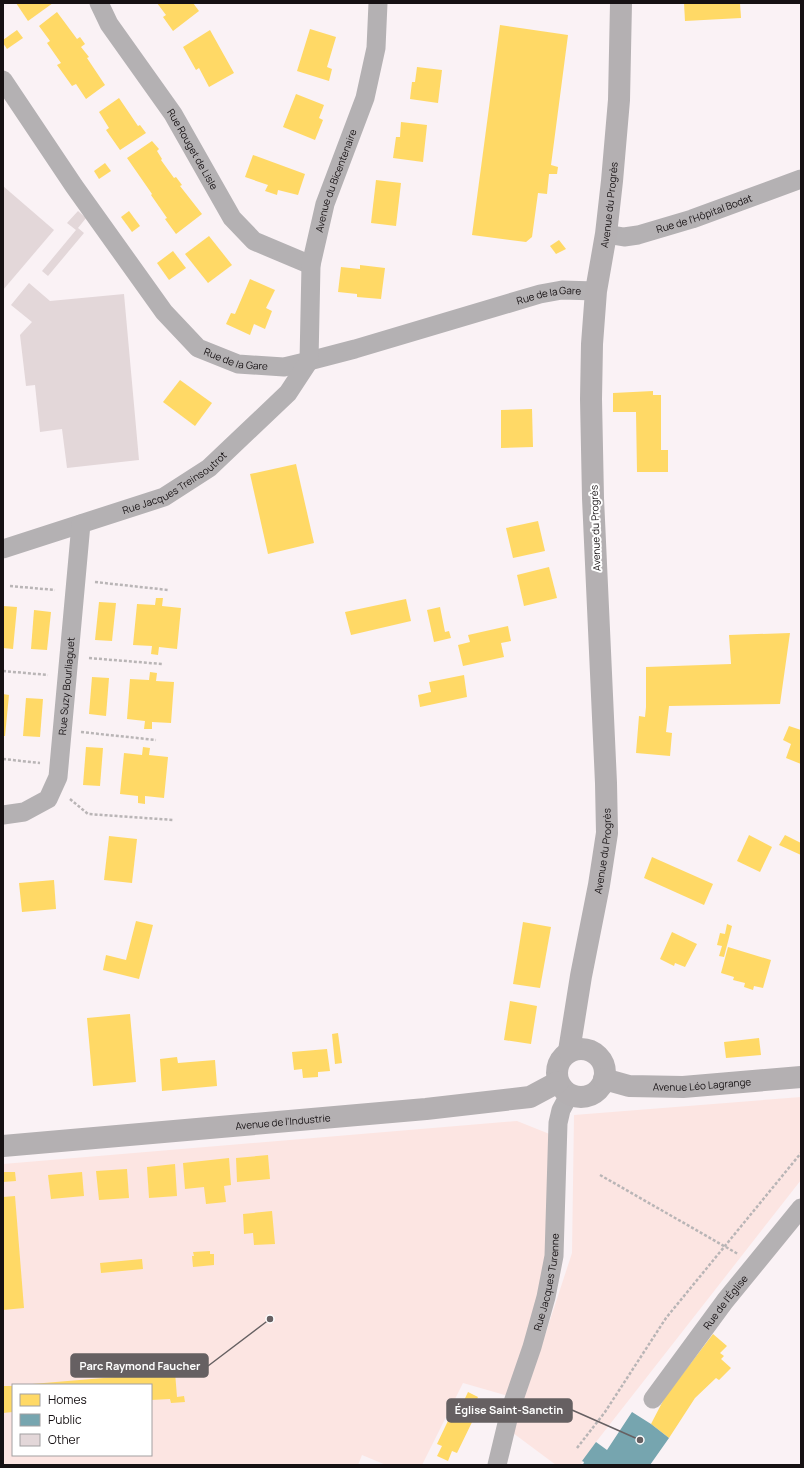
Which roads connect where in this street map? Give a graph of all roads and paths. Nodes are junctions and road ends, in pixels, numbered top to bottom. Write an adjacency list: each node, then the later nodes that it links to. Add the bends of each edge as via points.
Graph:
1 (100, 3): 7 (street, Rue Rouget de Lisle, via 109,24 174,114 232,218 254,242)
2 (378, 3): 7 (street, Avenue du Bicentenaire, via 376,48 365,98 325,204)
3 (621, 3): 6 (street, Avenue du Progrès, via 619,100)
4 (3, 80): 9 (street, Rue de la Gare, via 74,186 164,312 198,348 238,364 284,367)
5 (801, 179): 6 (street, Rue de l'Hôpital Bodat, via 692,219 638,235 624,237)
6 (606, 234): 8 (street, Avenue du Progrès)
7 (311, 265): 9 (street, Avenue du Bicentenaire)
8 (596, 292): 9 (street, Rue de la Gare, via 562,290 540,294); 26 (street, Avenue du Progrès, via 591,406 606,834)
9 (309, 362): 10 (street, Rue Jacques Treinsoutrot, via 288,394 209,468 164,497)
10 (81, 524): 11 (street, Rue Jacques Treinsoutrot); 13 (street, Rue Suzy Bourliaguet)
11 (3, 549)
12 (10, 586): 13 (path)
13 (76, 586): 14 (path); 15 (street, Rue Suzy Bourliaguet)
14 (168, 590)
15 (69, 656): 16 (path); 18 (street, Rue Suzy Bourliaguet)
16 (162, 664)
17 (3, 672): 18 (path)
18 (67, 676): 19 (street, Rue Suzy Bourliaguet)
19 (62, 731): 20 (path); 22 (street, Rue Suzy Bourliaguet)
20 (156, 740)
21 (3, 759): 22 (path)
22 (59, 764): 23 (street, Rue Suzy Bourliaguet)
23 (54, 786): 24 (street, Rue Suzy Bourliaguet, via 48,799 24,812); 25 (path, via 88,814)
24 (3, 815)
25 (174, 820)
26 (569, 1051): 28 (street, via 585,1049 593,1052 603,1063); 29 (street, via 559,1061 556,1075)
27 (801, 1077): 28 (street, Avenue Léo Lagrange, via 682,1087 629,1086)
28 (604, 1079): 29 (street, via 596,1092 583,1097 576,1097)
29 (564, 1088): 30 (street, Avenue de l'Industrie, via 530,1097 410,1110); 38 (street, Rue Jacques Turenne, via 558,1123 554,1256 546,1297 510,1411)
30 (3, 1146)
31 (801, 1153): 34 (path)
32 (600, 1175): 34 (path)
33 (801, 1208): 35 (street, Rue de l'Église)
34 (724, 1246): 35 (path); 37 (path, via 666,1318 605,1412)
35 (754, 1266): 36 (street, Rue de l'Église)
36 (654, 1398)
37 (577, 1448)
38 (497, 1465)

